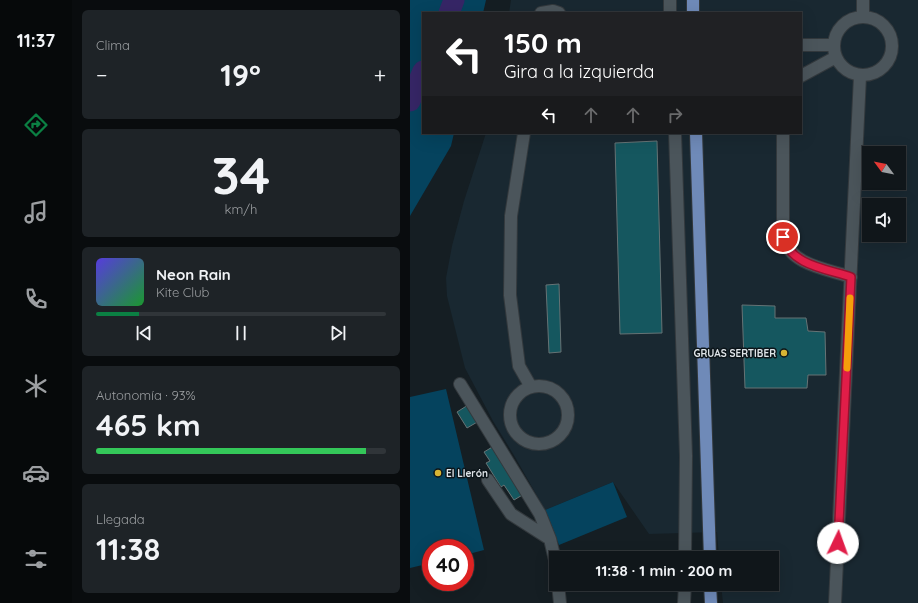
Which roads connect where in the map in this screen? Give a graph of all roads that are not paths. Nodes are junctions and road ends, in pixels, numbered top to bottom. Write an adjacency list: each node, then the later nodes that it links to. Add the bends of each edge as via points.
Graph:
1 (670, 0): 6 (street)
2 (693, 0): 7 (main road)
3 (863, 0): 8 (street)
4 (556, 8): 5 (street)
5 (544, 12)
6 (670, 12)
7 (693, 12)
8 (863, 17): 10 (street, via 853,19 842,26 837,34); 12 (street, via 881,23 892,43 887,62 880,70)
9 (802, 45): 10 (street)
10 (835, 51): 11 (street); 12 (street, via 840,65 848,72)
11 (802, 75)
12 (860, 76): 17 (street)
13 (524, 134): 19 (street, via 511,216 510,295 519,366)
14 (675, 134): 23 (street, via 686,456)
15 (696, 134): 24 (main road)
16 (784, 134): 17 (street, via 785,245 794,255 809,263)
17 (851, 277): 33 (street)
18 (460, 384): 21 (street, via 540,514)
19 (531, 387): 19 (street, via 520,392 513,402 510,412 511,424 515,433 524,441 535,444 550,442 563,432 570,411 565,400 557,392 541,385)
20 (488, 480): 21 (street, via 511,514)
21 (550, 539): 22 (street)
22 (553, 551)
23 (685, 551)
24 (709, 551)
25 (559, 591): 29 (street)
26 (684, 591): 30 (street)
27 (710, 591): 31 (main road)
28 (715, 591): 32 (street)
29 (560, 603)
30 (684, 603)
31 (711, 603)
32 (716, 603)
33 (835, 603)

